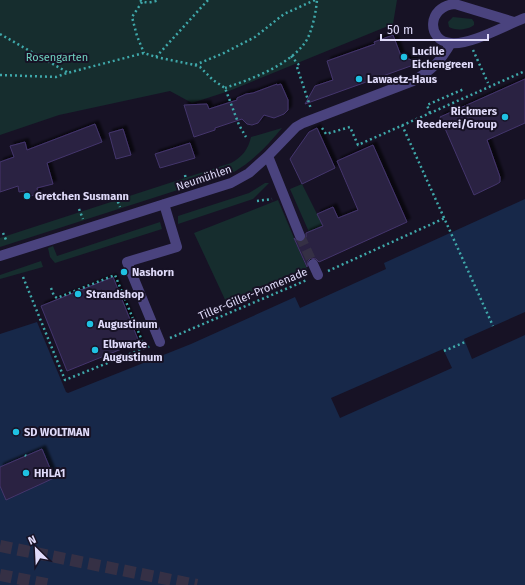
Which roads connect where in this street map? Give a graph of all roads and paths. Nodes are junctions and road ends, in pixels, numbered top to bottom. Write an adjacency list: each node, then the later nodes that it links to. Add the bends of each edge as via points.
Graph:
1 (159, 0): 4 (path)
2 (208, 0): 12 (path)
3 (316, 0): 11 (path, via 315,16 304,43); 13 (path, via 284,14 255,37)
4 (141, 1): 10 (path, via 132,17)
5 (525, 18): 6 (street)
6 (514, 22): 8 (street, via 469,41); 8 (street, via 448,4 438,10 433,23 440,39)
7 (0, 34): 15 (path)
8 (451, 43): 25 (street, Neumühlen, via 438,64 428,73 401,87 303,123)
9 (475, 53): 18 (path)
10 (144, 54): 12 (path); 15 (path)
11 (291, 56): 17 (path, via 299,65 297,67); 19 (path, via 276,67)
12 (156, 57): 13 (path)
13 (195, 65): 19 (path)
14 (525, 71): 21 (path)
15 (67, 73): 16 (path, via 56,77)
16 (0, 75)
17 (301, 79)
18 (488, 83)
19 (224, 88): 24 (path, via 238,125)
20 (464, 89): 21 (path, via 427,106)
21 (430, 113): 22 (path)
22 (402, 125): 23 (path, via 358,145 350,127); 33 (path)
23 (329, 133)
24 (246, 137)
25 (268, 156): 29 (street, Neumühlen, via 249,173 231,183); 35 (street)
26 (184, 175): 27 (path)
27 (187, 185)
28 (116, 197): 30 (path)
29 (164, 204): 37 (street, Neumühlen); 43 (street, via 177,246 127,262)
30 (120, 206)
31 (79, 209): 32 (path)
32 (83, 218)
33 (444, 218): 39 (path, Tiller-Giller-Promenade); 42 (path)
34 (3, 233): 36 (path)
35 (300, 236)
36 (7, 242)
37 (0, 256)
38 (313, 264): 39 (street)
39 (318, 275): 43 (path, Tiller-Giller-Promenade)
40 (23, 277): 45 (path, Tiller-Giller-Promenade, via 65,380)
41 (51, 288): 45 (path, via 57,298 115,275)
42 (492, 326)
43 (160, 342): 45 (path, Tiller-Giller-Promenade)
44 (465, 342): 46 (path)
45 (145, 348)
46 (444, 351)

